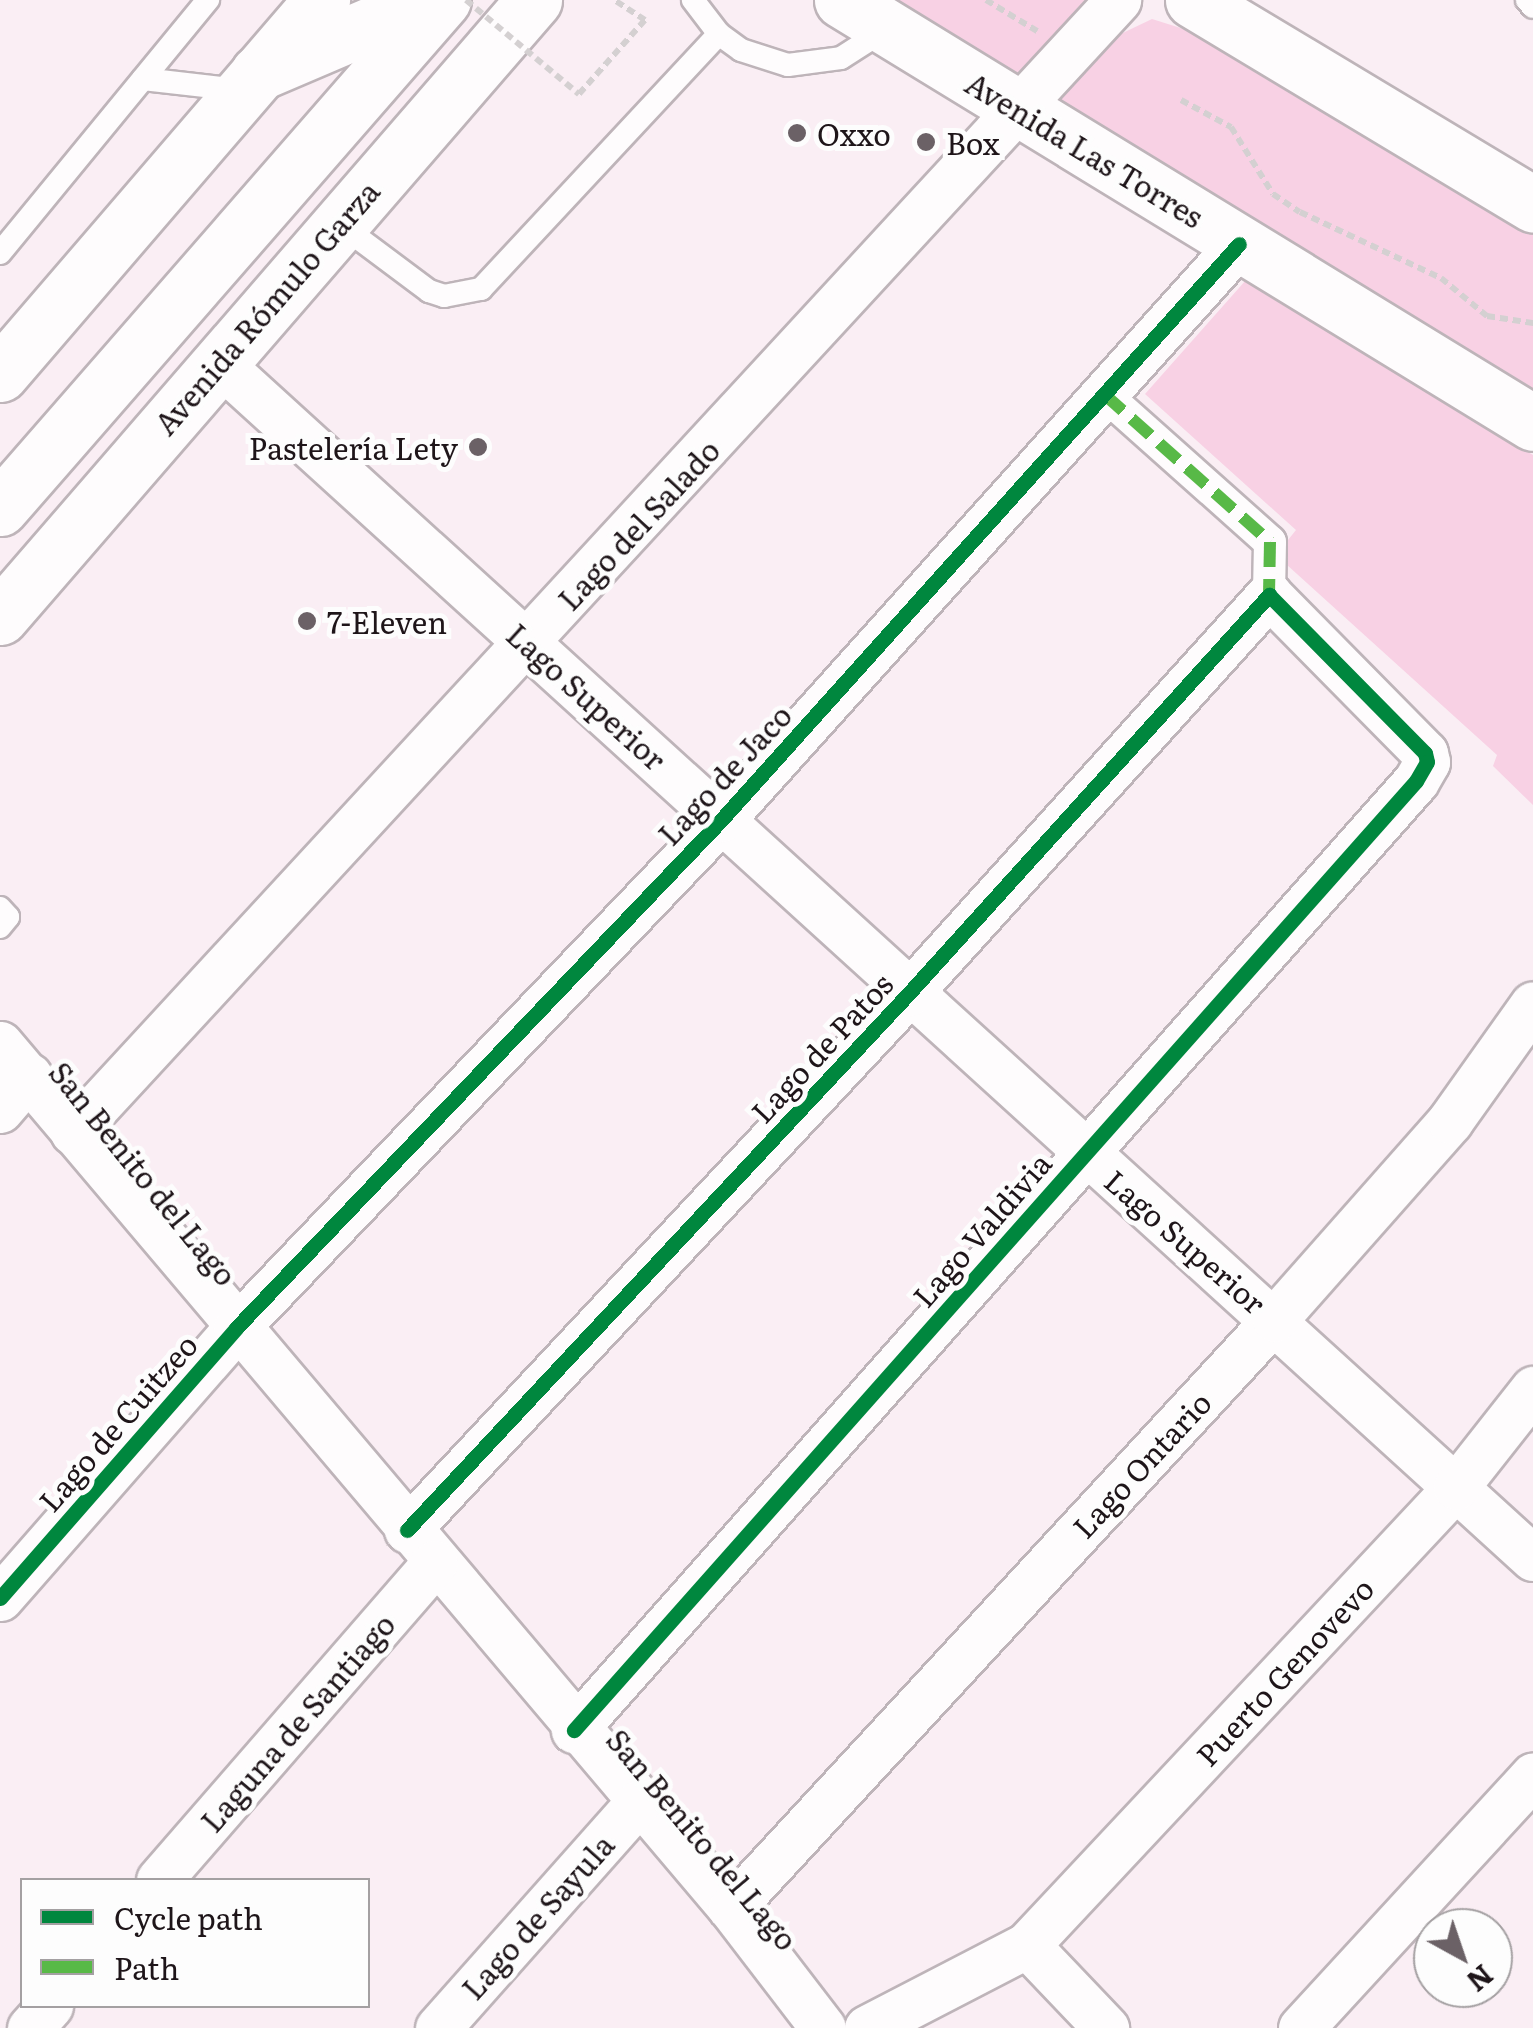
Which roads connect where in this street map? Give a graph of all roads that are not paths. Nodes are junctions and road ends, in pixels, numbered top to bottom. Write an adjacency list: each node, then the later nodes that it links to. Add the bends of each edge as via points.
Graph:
1 (208, 0): 14 (lane)
2 (322, 0): 15 (street)
3 (429, 0): 15 (street)
4 (442, 0): 25 (street)
5 (534, 0): 18 (street, Avenida Rómulo Garza)
6 (693, 0): 13 (lane)
7 (842, 0): 12 (street, Avenida Las Torres)
8 (1118, 0): 16 (street, Lago del Salado)
9 (1194, 0): 17 (street)
10 (1527, 0): 11 (lane)
11 (1533, 7)
12 (888, 28): 13 (lane, via 842,58 788,66 741,50); 16 (street, Avenida Las Torres)
13 (720, 34): 18 (lane, via 481,289 444,296 429,291)
14 (144, 79): 15 (lane); 20 (lane)
15 (251, 81): 22 (street)
16 (1020, 110): 19 (street, Avenida Las Torres); 28 (street, Lago del Salado)
17 (1533, 204)
18 (338, 222): 21 (street, Avenida Rómulo Garza)
19 (1240, 244): 23 (street, Lago de Jaco); 24 (street, Avenida Las Torres)
20 (0, 253)
21 (218, 360): 27 (street, Avenida Rómulo Garza); 28 (street, Lago Superior)
22 (0, 374)
23 (1104, 394): 26 (street, via 1270,542); 29 (street, Lago de Jaco)
24 (1533, 424)
25 (0, 508)
26 (1269, 594): 32 (street, Lago de Patos); 37 (street, Lago Valdivia, via 1428,762)
27 (0, 617)
28 (529, 642): 29 (street, Lago Superior); 36 (street, Lago del Salado)
29 (722, 819): 32 (street, Lago Superior); 39 (street, Lago de Jaco)
30 (0, 908): 31 (lane, via 8,917)
31 (0, 927)
32 (910, 993): 37 (street, Lago Superior); 42 (street, Lago de Patos)
33 (1533, 1004): 38 (street, Lago Ontario, via 1450,1121)
34 (14, 1060): 35 (street); 36 (street, San Benito del Lago)
35 (0, 1110)
36 (73, 1132): 39 (street, San Benito del Lago)
37 (1086, 1152): 38 (street, Lago Superior); 45 (street, Lago Valdivia)
38 (1275, 1319): 41 (street, Lago Superior); 49 (street, Lago Ontario)
39 (236, 1328): 42 (street, San Benito del Lago); 44 (street, Lago de Cuitzeo)
40 (1533, 1389): 41 (street, Puerto Genovevo)
41 (1456, 1487): 43 (street, Lago Superior); 50 (street, Puerto Genovevo)
42 (421, 1546): 45 (street, San Benito del Lago); 48 (street, Laguna de Santiago)
43 (1533, 1558)
44 (0, 1598)
45 (574, 1730): 47 (street, San Benito del Lago)
46 (1533, 1776): 57 (street)
47 (637, 1804): 49 (street, San Benito del Lago); 53 (street, Lago de Sayula)
48 (161, 1878)
49 (731, 1908): 54 (street, San Benito del Lago)
50 (1026, 1945): 55 (street, Puerto Genovevo); 56 (street)
51 (48, 2008): 52 (street)
52 (30, 2028)
53 (438, 2028)
54 (823, 2028)
55 (867, 2028)
56 (1106, 2028)
57 (1300, 2028)

